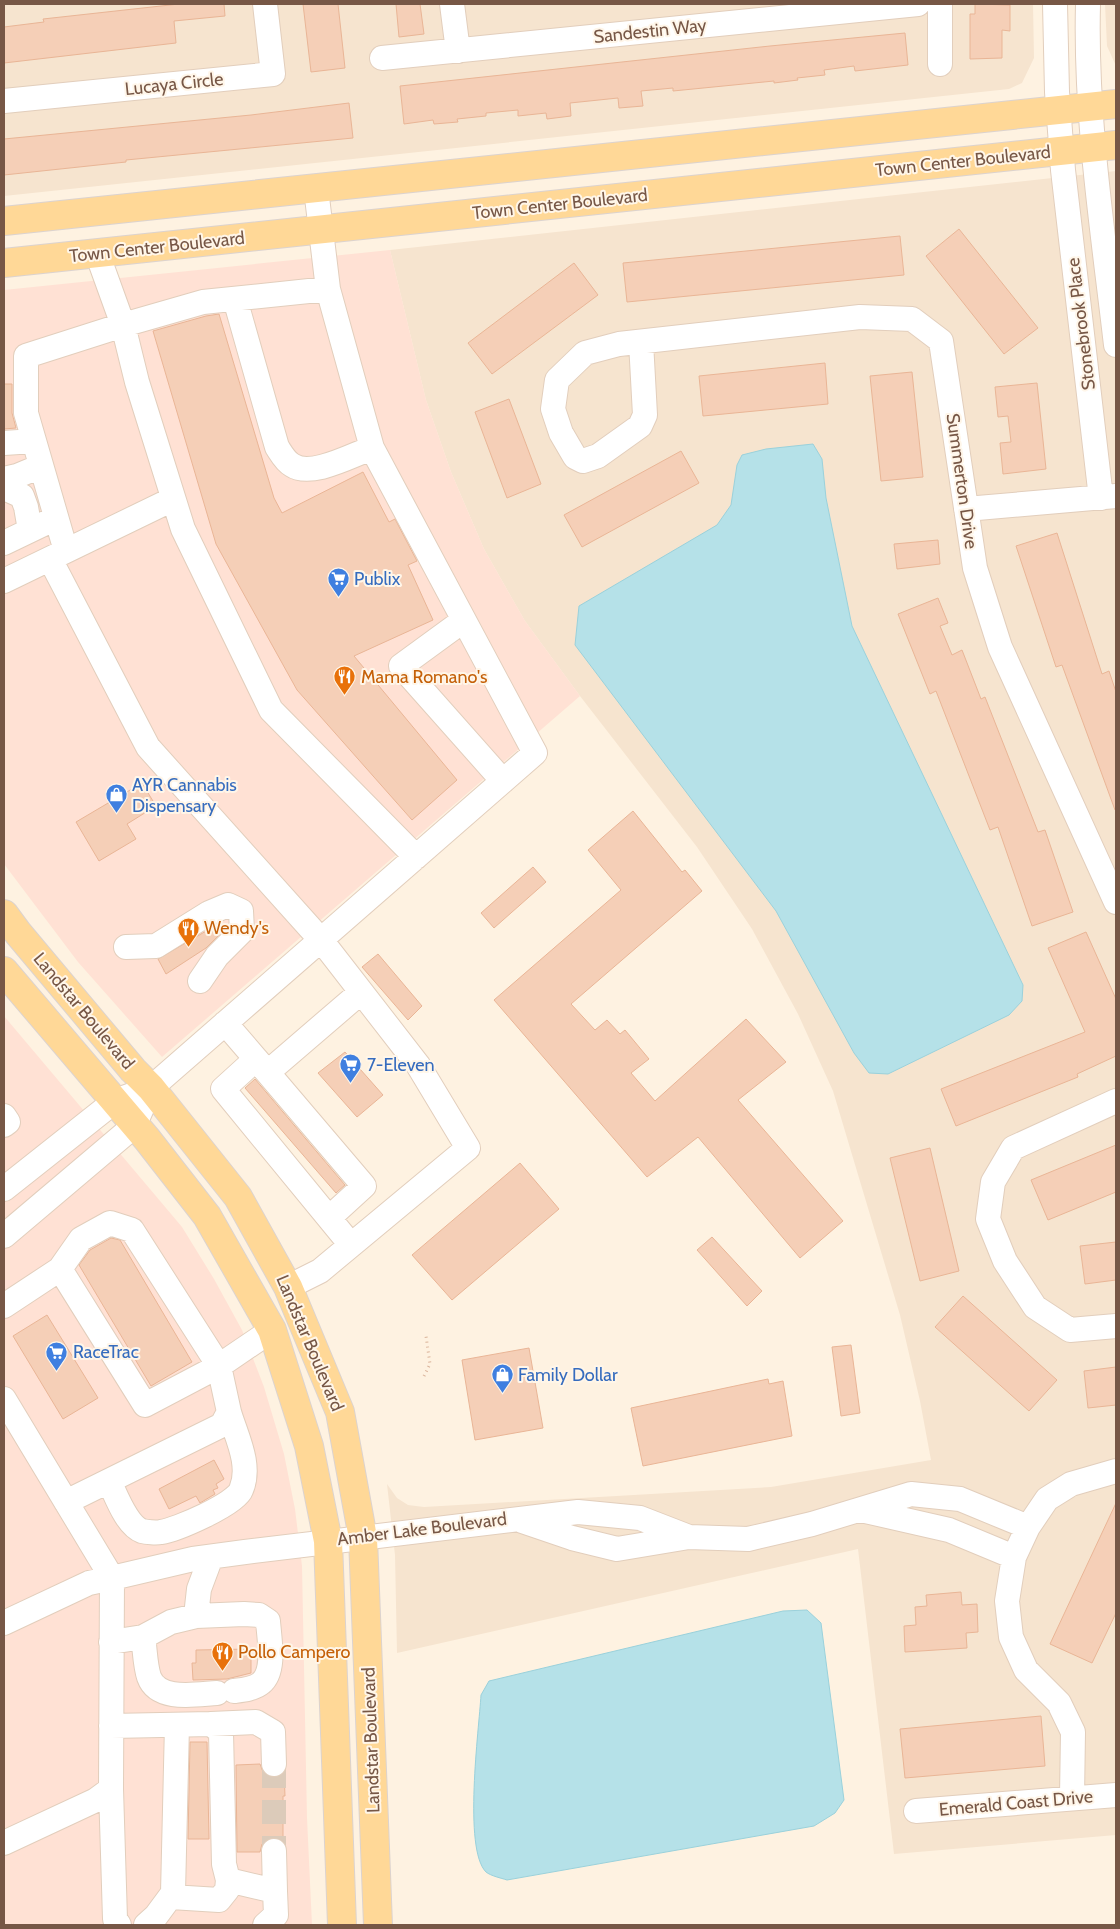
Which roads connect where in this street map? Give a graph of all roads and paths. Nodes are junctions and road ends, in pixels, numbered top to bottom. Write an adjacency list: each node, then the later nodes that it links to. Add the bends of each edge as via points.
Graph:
1 (265, 4): 11 (street, Lucaya Circle, via 273,74)
2 (452, 4): 8 (street)
3 (918, 4): 7 (street, Sandestin Way)
4 (940, 4): 10 (street)
5 (1055, 4): 13 (street, Stonebrook Place)
6 (1088, 4): 12 (street, Stonebrook Place)
7 (774, 11): 8 (street, Sandestin Way)
8 (458, 50): 9 (street, Sandestin Way)
9 (382, 58)
10 (940, 64)
11 (4, 101)
12 (1103, 106): 13 (main road); 14 (street, Stonebrook Place)
13 (1058, 111): 15 (street, Stonebrook Place); 16 (main road)
14 (1105, 146): 15 (main road, Town Center Boulevard); 25 (street, Stonebrook Place)
15 (1062, 151): 18 (main road, Town Center Boulevard); 32 (street, Stonebrook Place)
16 (316, 189): 17 (main road); 18 (street)
17 (4, 221)
18 (320, 230): 19 (main road, Town Center Boulevard); 21 (street)
19 (97, 253): 20 (main road, Town Center Boulevard); 23 (street)
20 (4, 263)
21 (328, 289): 22 (street); 28 (street)
22 (235, 299): 23 (street, via 204,302); 28 (street, via 277,447 284,458 292,466 305,470)
23 (123, 325): 26 (street, via 26,356 26,413); 33 (street)
24 (641, 342): 24 (street, Summerton Drive, via 585,353 557,380 553,409 561,433 575,457 583,461 598,456 640,426 645,415); 34 (street, Summerton Drive, via 860,317 912,319 941,341)
25 (1116, 346)
26 (34, 441): 27 (street); 29 (street)
27 (4, 443)
28 (372, 448): 40 (street)
29 (41, 466): 30 (street); 35 (street)
30 (4, 479)
31 (4, 488): 36 (street, via 22,496)
32 (1109, 497): 34 (street)
33 (173, 499): 38 (street); 42 (street, via 183,529 271,710)
34 (966, 509): 43 (street, Summerton Drive, via 975,568 1000,647)
35 (56, 518): 36 (street); 38 (street)
36 (30, 530): 37 (street)
37 (4, 543)
38 (58, 555): 39 (street); 45 (street, via 148,747)
39 (4, 581)
40 (464, 620): 41 (street, via 536,753); 41 (street, via 401,666)
41 (503, 781): 42 (street)
42 (416, 857): 45 (street)
43 (1116, 902)
44 (4, 914): 52 (main road, Landstar Boulevard, via 132,1070)
45 (321, 940): 49 (street); 50 (street)
46 (126, 947): 48 (street, via 156,946 228,905 241,911 242,931 217,956)
47 (5, 975): 53 (main road, Landstar Boulevard)
48 (200, 981)
49 (361, 992): 51 (street); 61 (street, via 418,1065 468,1148)
50 (225, 1023): 51 (street); 52 (street)
51 (262, 1066): 59 (street, via 364,1186); 59 (street, via 224,1089)
52 (151, 1088): 53 (street); 57 (street); 63 (main road, Landstar Boulevard, via 238,1197)
53 (114, 1101): 57 (main road, Landstar Boulevard); 58 (street)
54 (1116, 1101): 65 (street, via 1014,1148 993,1182 988,1219 1004,1260 1035,1307 1070,1330)
55 (4, 1116): 56 (street, via 8,1122)
56 (4, 1125)
57 (134, 1126): 60 (street); 66 (main road, Landstar Boulevard, via 207,1216)
58 (4, 1189)
59 (329, 1218): 61 (street)
60 (4, 1236)
61 (351, 1245): 63 (street, via 320,1272)
62 (60, 1269): 64 (street); 68 (street, via 146,1405); 68 (street, via 81,1239 110,1223 132,1230)
63 (288, 1287): 81 (main road, Landstar Boulevard, via 340,1412)
64 (4, 1306)
65 (1116, 1326)
66 (272, 1330): 68 (street); 82 (main road, Landstar Boulevard, via 310,1446)
67 (426, 1336): 69 (path, via 430,1364)
68 (219, 1366): 71 (street)
69 (424, 1376)
70 (4, 1399): 75 (street)
71 (229, 1412): 73 (street, via 222,1425); 73 (street, via 244,1457 244,1478 241,1492 226,1505 162,1532 142,1531 131,1524)
72 (1116, 1471): 78 (street, via 1071,1484 1047,1499)
73 (109, 1480): 75 (street)
74 (960, 1499): 76 (street, Amber Lake Boulevard, via 911,1494); 78 (street, Amber Lake Boulevard); 79 (street)
75 (66, 1502): 85 (street)
76 (861, 1510): 79 (street, Amber Lake Boulevard); 80 (street, Amber Lake Boulevard, via 748,1539)
77 (516, 1518): 80 (street, Amber Lake Boulevard, via 578,1512 640,1518); 80 (street, Amber Lake Boulevard, via 572,1538 617,1549); 81 (street, Amber Lake Boulevard)
78 (1028, 1527): 84 (street)
79 (949, 1530): 84 (street, Amber Lake Boulevard)
80 (689, 1537)
81 (363, 1538): 82 (street, Amber Lake Boulevard); 107 (main road, Landstar Boulevard)
82 (328, 1541): 83 (street, Amber Lake Boulevard); 106 (main road, Landstar Boulevard)
83 (211, 1557): 85 (street, Amber Lake Boulevard); 86 (street, via 199,1588)
84 (1014, 1557): 96 (street, via 1007,1601 1011,1637 1026,1670 1060,1703 1073,1732)
85 (112, 1578): 87 (street, Amber Lake Boulevard, via 89,1583); 89 (street)
86 (196, 1616): 88 (street, via 171,1622); 88 (street, via 259,1615 268,1621 271,1659 261,1684 226,1692 165,1692 157,1688 149,1677)
87 (4, 1623)
88 (143, 1637): 89 (street)
89 (111, 1642): 92 (street)
90 (211, 1724): 91 (street); 93 (street, via 256,1722 273,1732); 100 (street, via 221,1732 224,1864)
91 (177, 1725): 92 (street); 102 (street, via 173,1893)
92 (110, 1726): 94 (street)
93 (274, 1764)
94 (111, 1789): 98 (street, via 96,1800); 103 (street, via 115,1919)
95 (1116, 1795): 96 (street, Emerald Coast Drive)
96 (1072, 1797): 97 (street, Emerald Coast Drive)
97 (916, 1812)
98 (4, 1842)
99 (274, 1852): 101 (street)
100 (228, 1880): 101 (street); 102 (street, via 227,1890 219,1900)
101 (275, 1892): 105 (street, via 276,1915)
102 (170, 1897): 104 (street)
103 (119, 1925)
104 (146, 1925)
105 (265, 1925)
106 (342, 1925)
107 (378, 1925)

